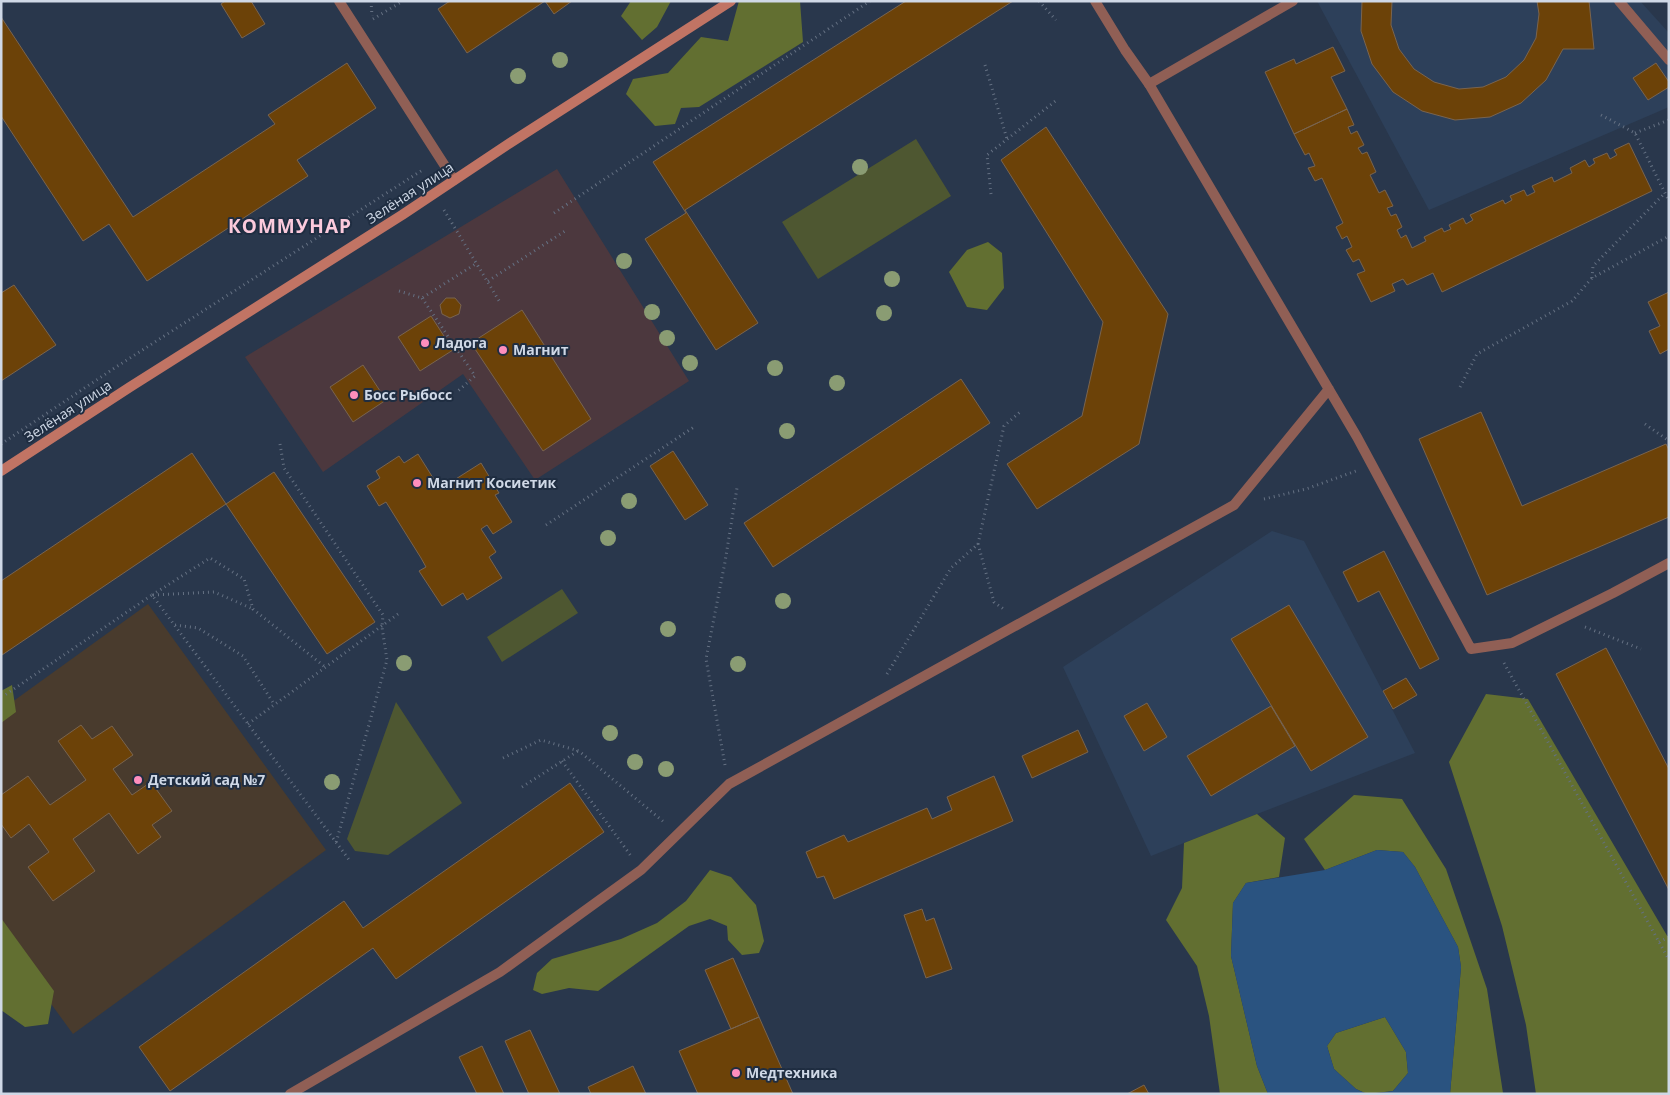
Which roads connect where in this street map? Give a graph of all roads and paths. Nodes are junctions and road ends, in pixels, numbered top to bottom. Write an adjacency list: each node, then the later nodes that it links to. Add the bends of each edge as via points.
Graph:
1 (339, 1): 19 (street)
2 (371, 1): 3 (path, via 372,20)
3 (403, 1)
4 (732, 1): 22 (street, Зелёная улица)
5 (870, 1): 27 (path)
6 (1039, 1): 10 (path)
7 (1095, 1): 13 (street)
8 (1293, 1): 13 (street)
9 (1619, 1): 11 (street)
10 (1056, 20)
11 (1669, 60)
12 (985, 65): 18 (path)
13 (1149, 84): 37 (street)
14 (1058, 99): 18 (path)
15 (1601, 116): 17 (path)
16 (1669, 120): 17 (path)
17 (1635, 133): 23 (path)
18 (1007, 140): 24 (path, via 987,155)
19 (440, 158): 20 (path); 22 (street)
20 (419, 172): 21 (path); 43 (path)
21 (424, 178)
22 (454, 180): 46 (street, Зелёная улица)
23 (1665, 193): 25 (path); 31 (path, via 1593,266)
24 (991, 194)
25 (1669, 201)
26 (442, 207): 30 (path)
27 (554, 213)
28 (565, 231): 32 (path)
29 (1669, 236): 31 (path)
30 (477, 263): 32 (path); 34 (path)
31 (1592, 278): 36 (path, via 1572,302 1477,354)
32 (488, 281): 35 (path)
33 (399, 291): 34 (path)
34 (422, 298): 38 (path, via 475,376)
35 (501, 304)
36 (1460, 387)
37 (1329, 389): 45 (street); 48 (street)
38 (458, 391)
39 (1020, 412): 50 (path, via 1004,426)
40 (1645, 424): 42 (path)
41 (694, 427): 49 (path)
42 (1669, 441)
43 (1, 444)
44 (280, 444): 58 (path, via 284,468 383,615)
45 (1372, 465): 48 (path, via 1306,489); 59 (street, via 1471,649)
46 (1, 471)
47 (737, 488): 70 (path, via 706,660)
48 (1234, 506): 56 (street)
49 (546, 525)
50 (978, 544): 56 (path, via 994,602); 62 (path, via 951,568)
51 (1669, 563): 55 (street)
52 (152, 595): 53 (path, via 214,592); 53 (path, via 210,558 244,579); 57 (path); 64 (path)
53 (253, 609): 61 (path)
54 (398, 614): 58 (path)
55 (1561, 618): 59 (street, via 1512,643); 60 (path)
56 (1021, 623): 70 (street)
57 (175, 625): 65 (path, via 198,628 243,656); 66 (path)
58 (382, 626): 61 (path); 73 (path, via 387,660)
59 (1494, 645): 77 (path)
60 (1641, 649)
61 (325, 667): 65 (path)
62 (887, 675)
63 (1, 690): 64 (path)
64 (3, 695)
65 (274, 704): 66 (path)
66 (248, 724): 73 (path)
67 (578, 751): 68 (path, via 541,740); 69 (path); 72 (path)
68 (503, 758)
69 (562, 761): 71 (path); 75 (path)
70 (729, 784): 72 (street)
71 (522, 787)
72 (679, 834): 75 (street)
73 (336, 843): 74 (path)
74 (350, 861)
75 (641, 870): 79 (street, via 500,972)
76 (1669, 937): 77 (path)
77 (1660, 942): 78 (path)
78 (1669, 960)
79 (290, 1094)

